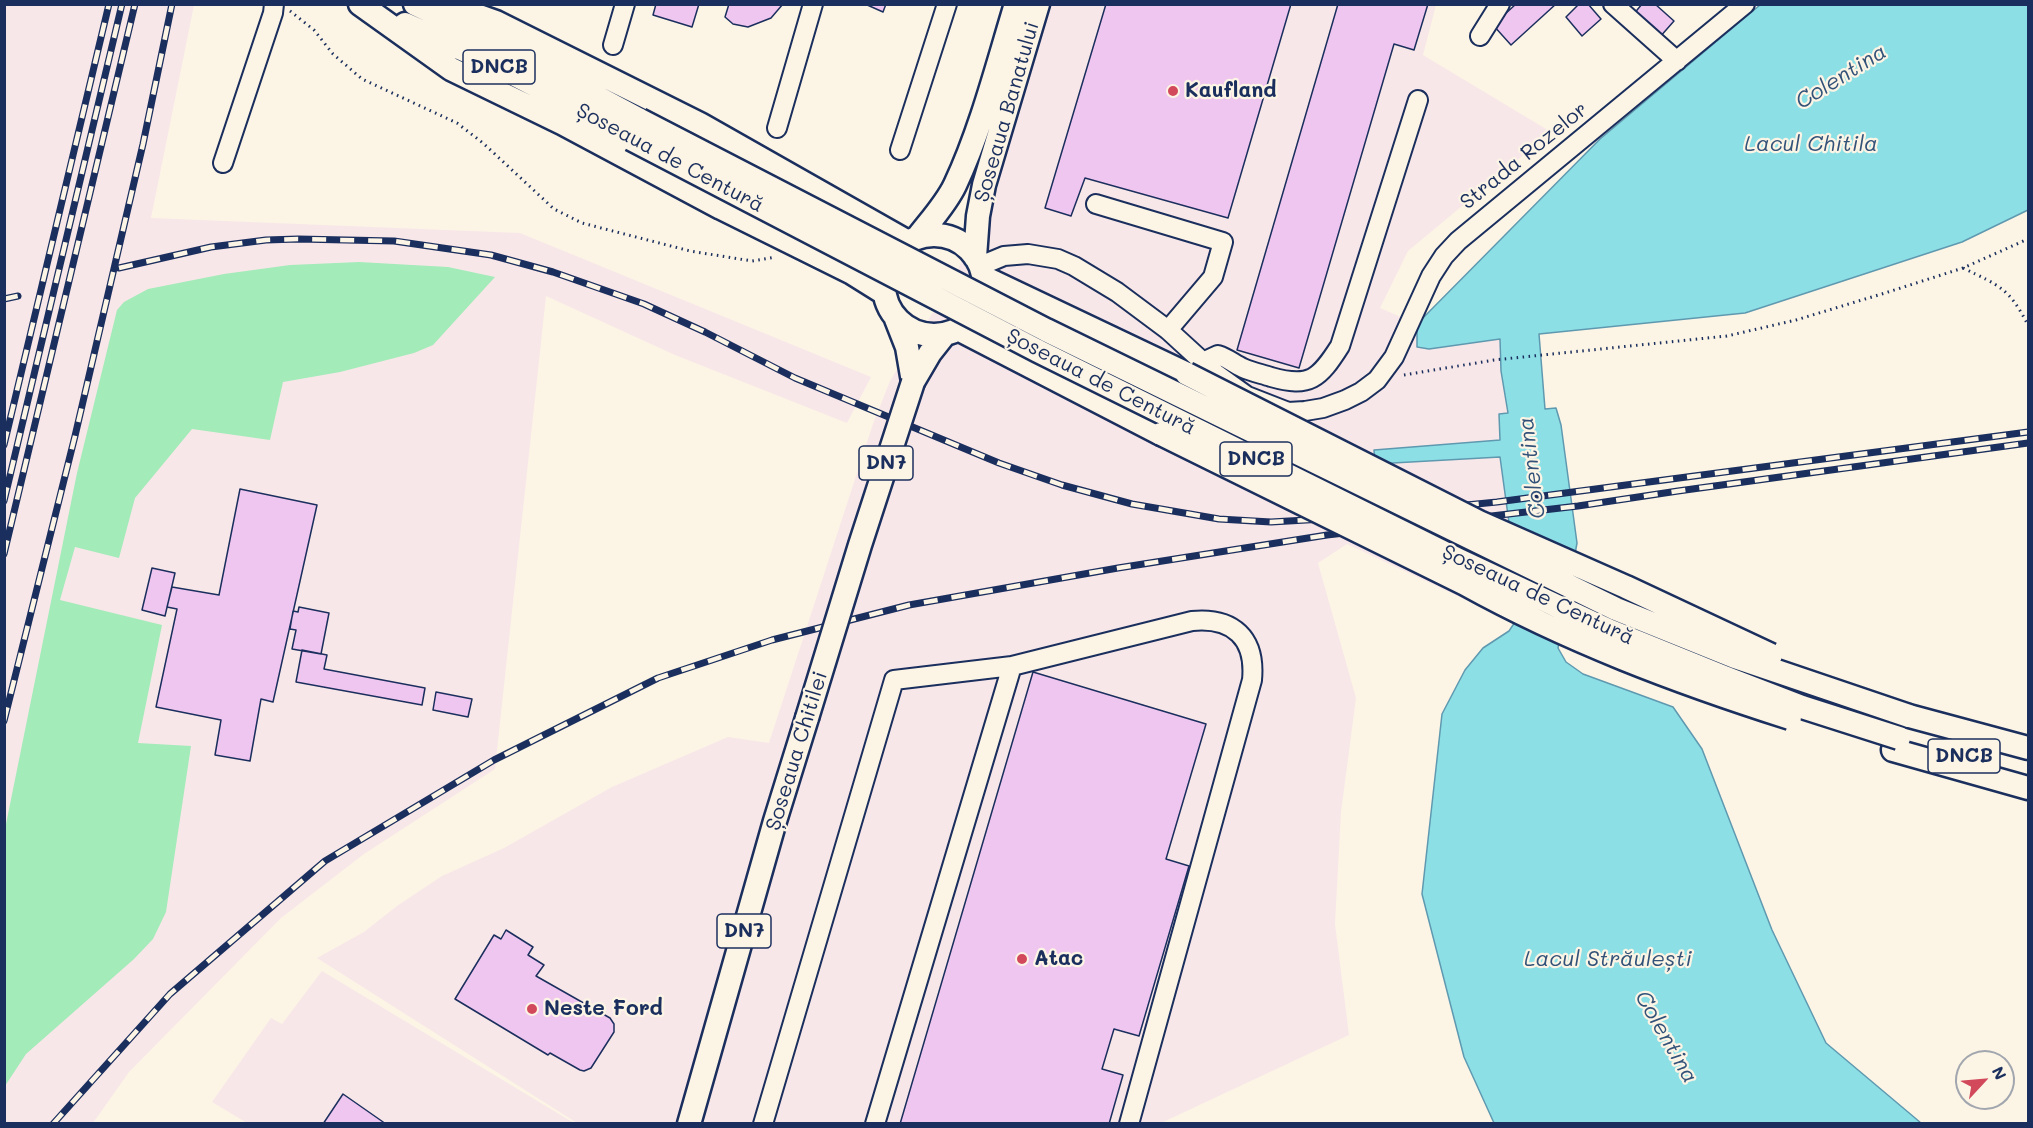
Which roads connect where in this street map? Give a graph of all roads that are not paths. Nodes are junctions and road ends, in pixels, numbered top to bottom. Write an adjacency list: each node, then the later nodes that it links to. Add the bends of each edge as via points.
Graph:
1 (361, 4): 18 (main road, Șoseaua de Centură / DNCB); 24 (main road, via 451,69 852,273)
2 (415, 4): 18 (main road, Șoseaua de Centură / DNCB, via 483,36)
3 (445, 4): 22 (main road, via 496,22 700,124)
4 (625, 4): 14 (street)
5 (813, 4): 17 (street)
6 (947, 4): 19 (street)
7 (1016, 4): 22 (main road, Șoseaua Banatului, via 982,115 955,185)
8 (1038, 4): 23 (main road, Șoseaua Banatului / DN7, via 984,186 978,216)
9 (1500, 4): 13 (street)
10 (1613, 4): 15 (street)
11 (1745, 4): 15 (street, Strada Rozelor)
12 (280, 7): 20 (street, via 273,14)
13 (1480, 36)
14 (613, 45)
15 (1677, 61): 28 (street, Strada Rozelor, via 1458,241 1431,276 1394,357 1377,380 1361,392 1323,408 1288,412 1247,396)
16 (1418, 100): 28 (street, via 1340,346 1329,363 1304,382 1290,382 1245,369 1218,355)
17 (777, 128)
18 (636, 129): 31 (main road, Șoseaua de Centură / DNCB, bridge, via 1616,609 1735,657); 33 (main road, Șoseaua de Centură / DNCB, bridge, via 1038,351 1470,565 1608,630)
19 (900, 150)
20 (223, 163)
21 (1096, 204): 26 (street, via 1223,242 1213,277)
22 (912, 240): 23 (main road, via 930,235 949,238 966,247); 24 (main road, via 895,253 886,268)
23 (979, 267): 26 (street, via 1004,256 1028,254 1058,259 1117,292); 27 (main road, DN7, via 984,289 976,312); 28 (main road)
24 (884, 293): 25 (main road, DN7)
25 (896, 319): 27 (main road, via 923,334); 29 (main road, Șoseaua Chitilei / DN7, via 907,347)
26 (1168, 330): 28 (street)
27 (952, 332): 29 (main road, Șoseaua Chitilei / DN7, via 930,353); 33 (main road, bridge, via 1594,648 1697,688)
28 (1195, 368): 31 (main road, bridge, via 1479,522 1744,644)
29 (913, 382): 37 (main road, Șoseaua Chitilei / DN7, bridge, via 775,821)
30 (1012, 666): 38 (street, via 894,680); 39 (street); 40 (street, via 1210,619 1240,634 1250,649 1252,680)
31 (1912, 710): 32 (main road); 34 (main road, Șoseaua de Centură / DNCB)
32 (2028, 734)
33 (1896, 744): 35 (main road, Șoseaua de Centură / DNCB); 36 (main road)
34 (2028, 748)
35 (2028, 774)
36 (2028, 788)
37 (689, 1124)
38 (763, 1124)
39 (875, 1124)
40 (1129, 1124)

